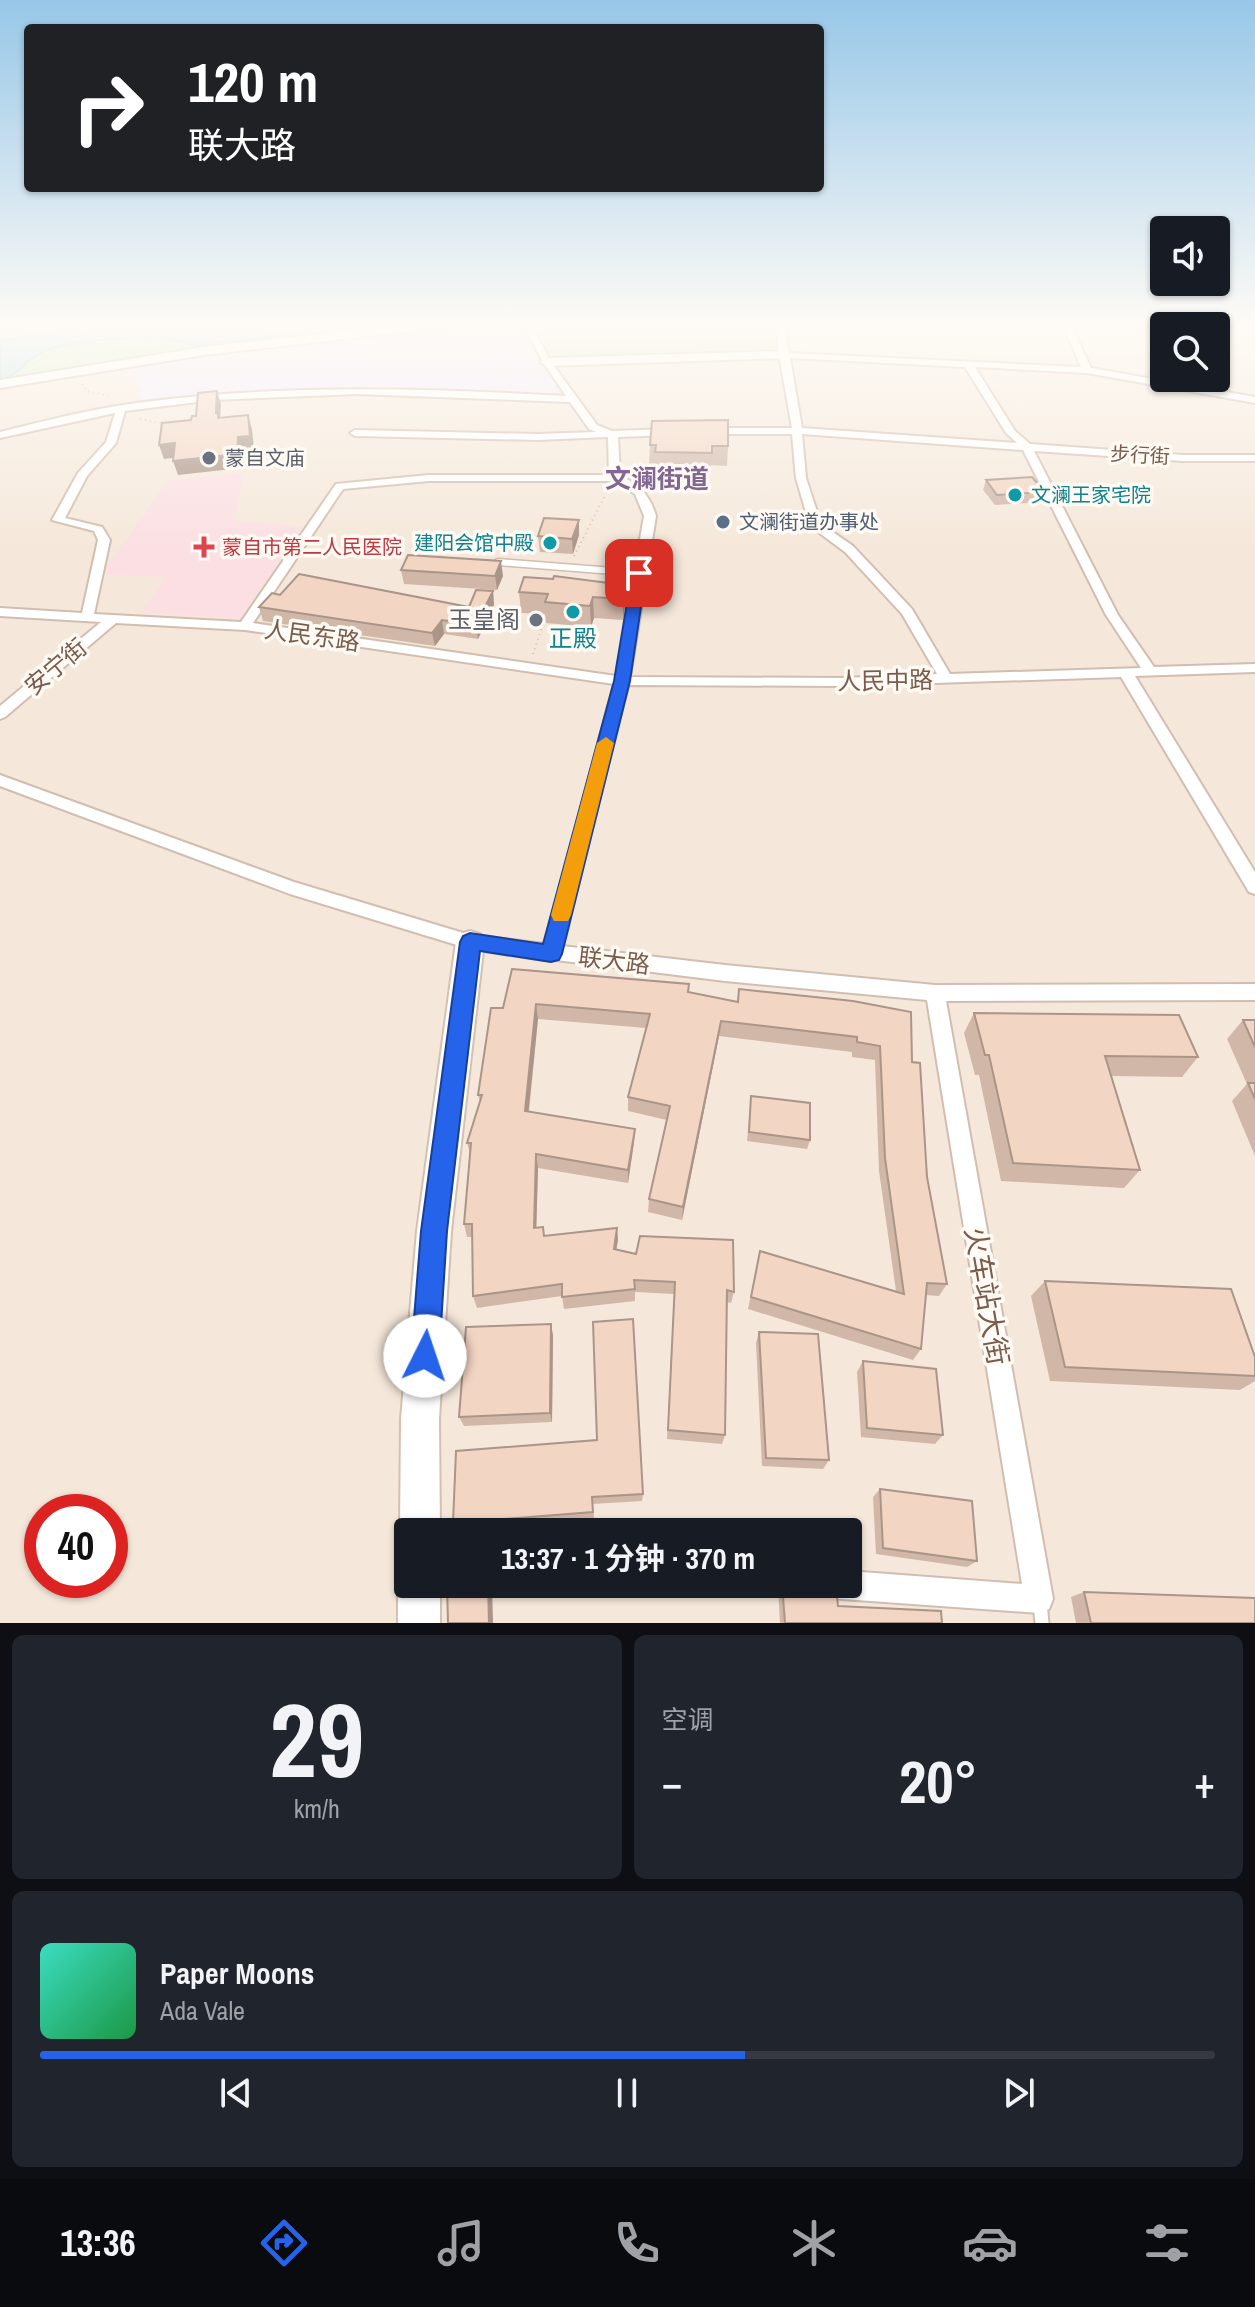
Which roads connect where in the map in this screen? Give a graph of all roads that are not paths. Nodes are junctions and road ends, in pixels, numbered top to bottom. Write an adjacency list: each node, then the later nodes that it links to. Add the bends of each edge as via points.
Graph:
1 (195, 399): 6 (street)
2 (569, 399): 3 (street)
3 (574, 399): 12 (street, via 593,427)
4 (791, 399): 8 (street)
5 (990, 399): 13 (street)
6 (123, 409): 11 (street); 19 (street, via 111,443 82,475 58,520 98,529 104,540)
7 (691, 431): 8 (street, 步行街)
8 (797, 431): 13 (street, 步行街); 25 (street, via 801,478 816,526 849,549 907,612)
9 (675, 432): 12 (street)
10 (355, 433): 12 (street)
11 (0, 435)
12 (613, 435): 15 (street)
13 (1026, 446): 14 (street, 步行街); 23 (street, via 1112,615)
14 (1255, 458)
15 (615, 478): 17 (street, via 632,485 647,501 650,516); 21 (street, via 429,478 340,486)
16 (498, 562): 17 (lane)
17 (639, 573): 26 (street)
18 (0, 612): 19 (street, 人民东路)
19 (87, 618): 20 (street, 人民东路)
20 (111, 620): 21 (street, 人民东路); 27 (street, 安宁街)
21 (245, 626): 26 (street, 人民东路)
22 (1255, 668): 23 (street, 人民中路)
23 (1149, 670): 24 (street, 人民中路)
24 (1125, 672): 25 (street, 人民中路); 29 (street)
25 (947, 680): 26 (street, 人民中路)
26 (622, 681): 31 (street)
27 (0, 714)
28 (0, 780): 30 (street, 联大路, via 290,887)
29 (1255, 887)
30 (470, 942): 31 (street, 联大路); 34 (street, via 434,1231 420,1419)
31 (551, 954): 33 (street, 联大路)
32 (1255, 992): 33 (street, 联大路)
33 (935, 993): 37 (street, 火车站大街)
34 (420, 1518)
35 (862, 1588): 37 (street)
36 (419, 1598): 38 (street)
37 (1041, 1611)
38 (419, 1623)

